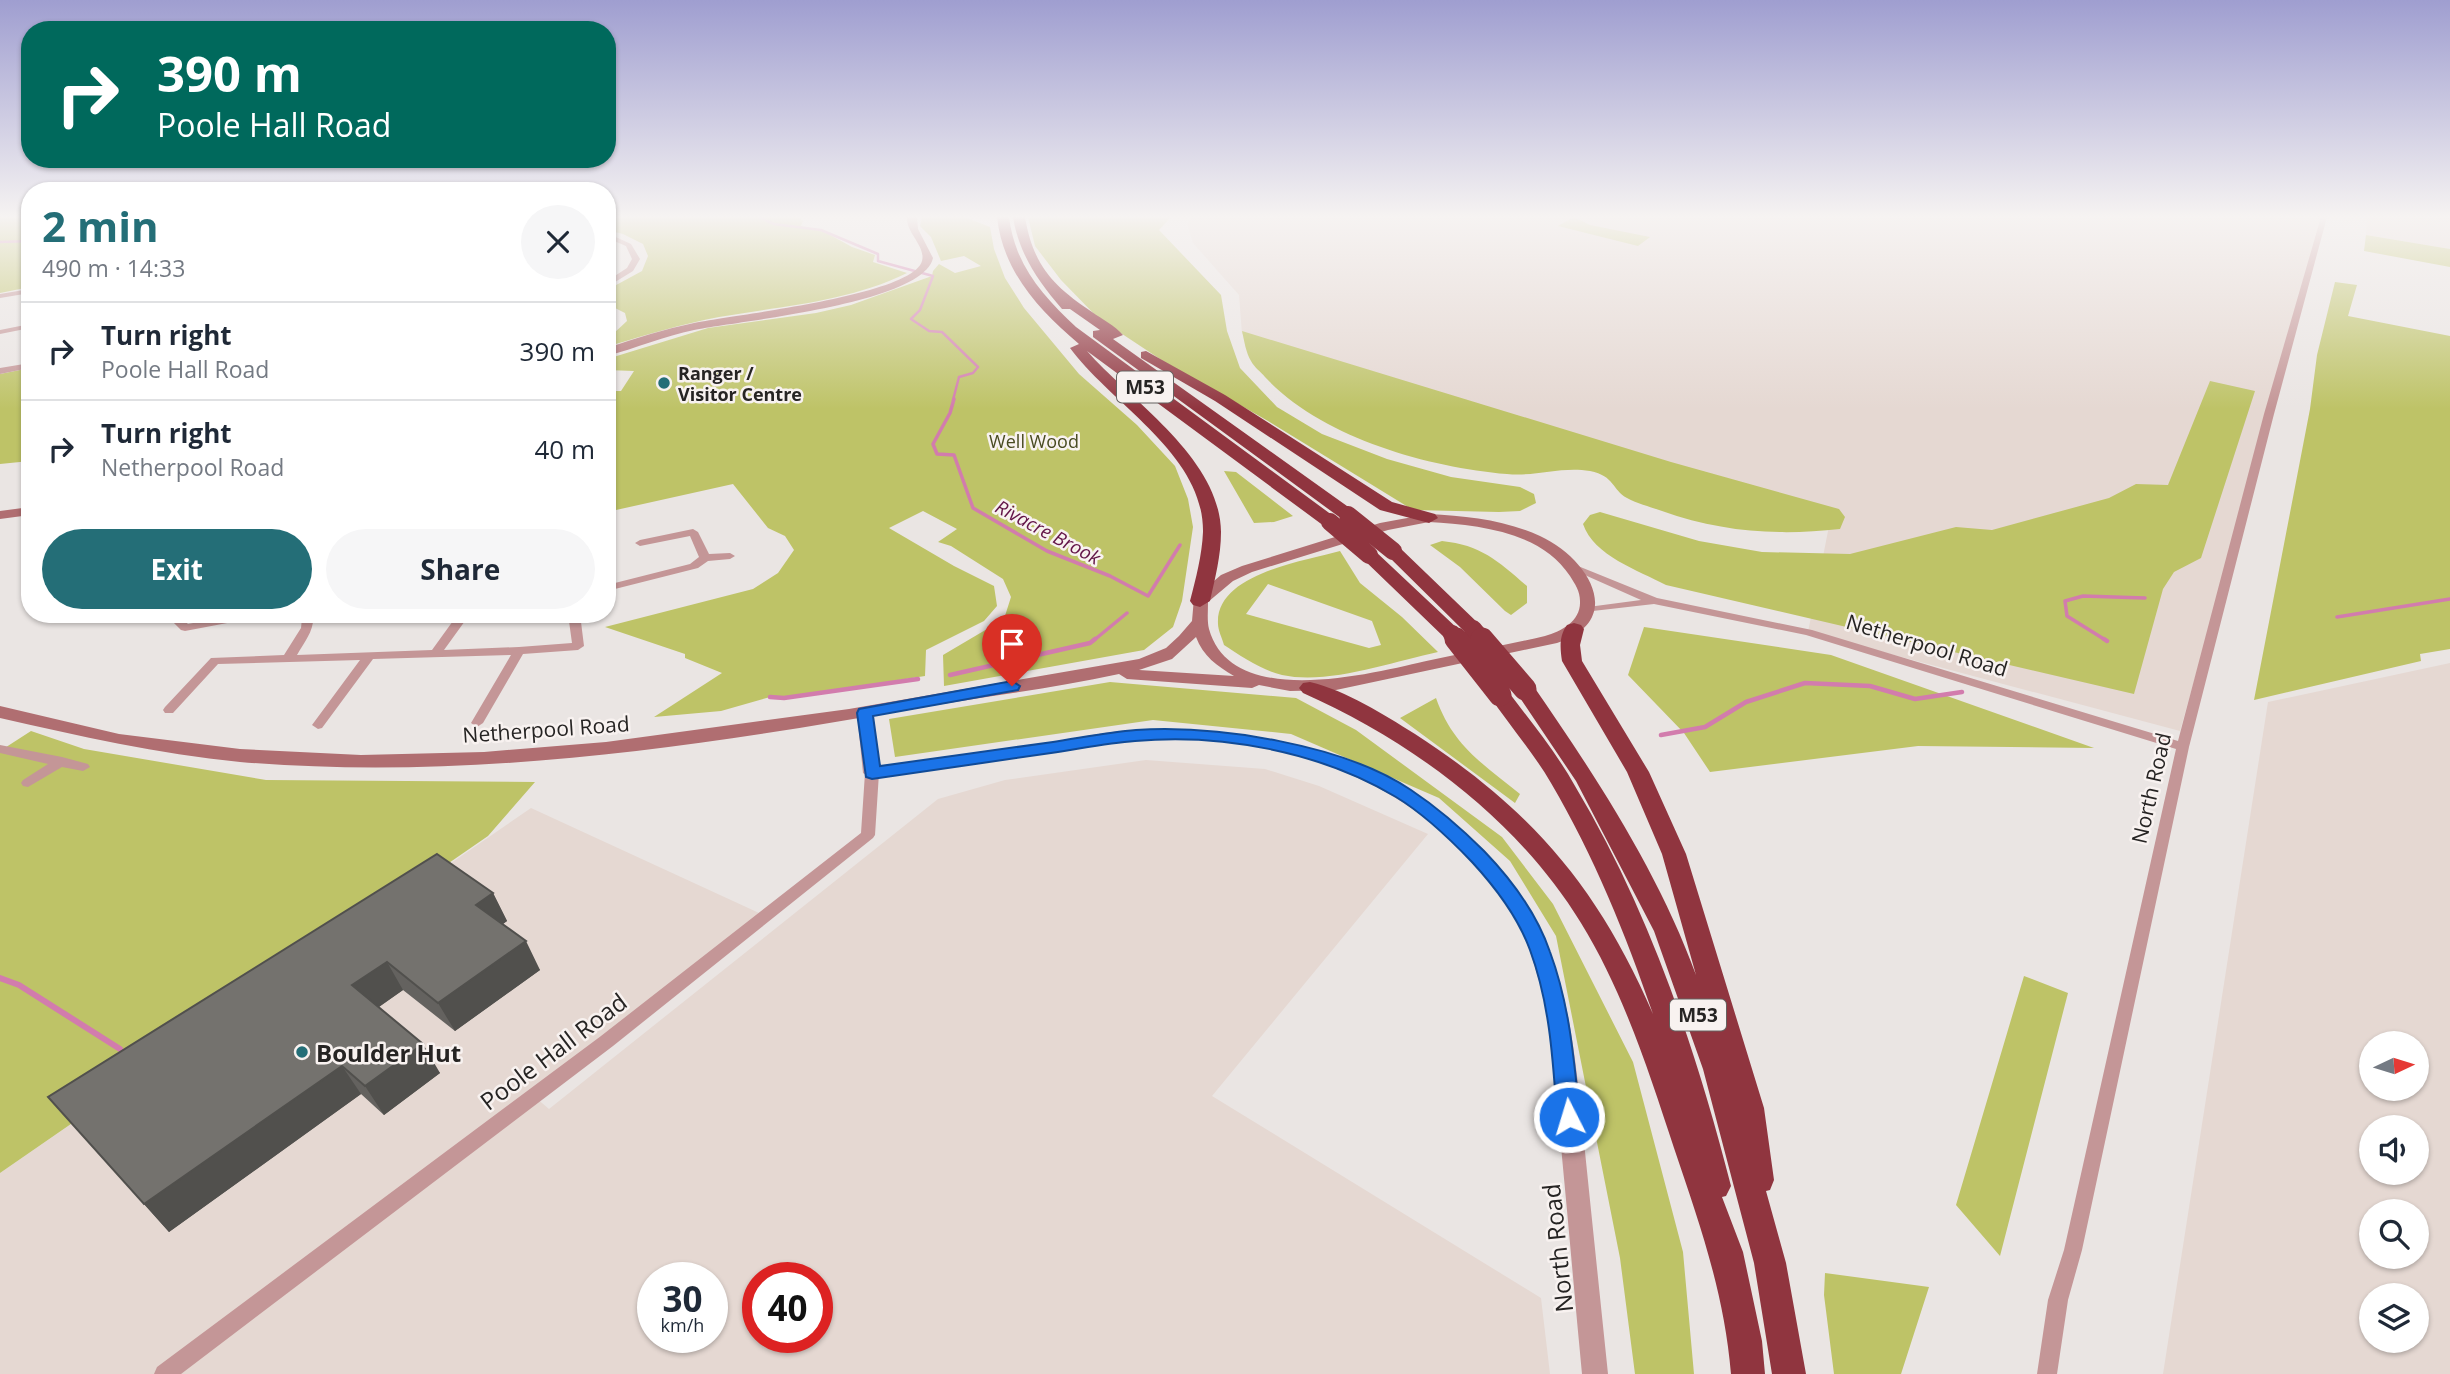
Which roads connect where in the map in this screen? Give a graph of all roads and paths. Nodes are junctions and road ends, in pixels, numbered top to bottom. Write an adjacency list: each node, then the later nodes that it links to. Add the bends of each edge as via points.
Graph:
1 (903, 281): 11 (main road, via 824,307 703,324)
2 (1027, 281): 6 (highway, M53)
3 (1047, 281): 5 (highway, M53)
4 (2305, 281): 44 (street, North Road)
5 (1052, 290): 16 (highway, via 1386,506); 38 (highway, M53, bridge, via 1097,334 1393,551 1473,629)
6 (1034, 291): 22 (highway, via 1047,315 1115,390 1191,463 1209,504 1213,533 1211,564); 38 (highway, M53, bridge, via 1114,364 1330,522)
7 (21, 292): 8 (street)
8 (0, 296)
9 (21, 328): 10 (street)
10 (0, 332)
11 (616, 349)
12 (21, 367): 13 (street)
13 (0, 371)
14 (21, 512): 15 (main road)
15 (0, 515)
16 (1429, 518): 20 (main road, via 1473,520 1521,534); 22 (main road, via 1385,526 1247,569 1227,578)
17 (640, 543): 19 (street, via 690,526)
18 (730, 556): 19 (street)
19 (705, 558): 21 (street, via 694,566)
20 (1574, 568): 23 (street, Netherpool Road); 24 (main road, via 1589,597)
21 (616, 586)
22 (1200, 601): 30 (main road)
23 (1654, 601): 24 (street, Netherpool Road); 44 (street, Netherpool Road, via 1808,632)
24 (1581, 619): 37 (main road, via 1539,642); 50 (highway, via 1570,645 1572,661 1638,772 1674,854 1711,974 1749,1108)
25 (180, 623): 26 (street, via 186,628)
26 (212, 623)
27 (307, 623): 34 (street)
28 (458, 623): 32 (street)
29 (575, 623): 31 (street, via 578,646)
30 (1197, 625): 35 (main road, Netherpool Road, via 1171,653); 36 (main road, via 1201,640 1218,658 1238,673)
31 (519, 651): 32 (street); 42 (street)
32 (436, 653): 33 (street)
33 (369, 656): 34 (street); 43 (street)
34 (288, 659): 39 (street, via 215,661)
35 (1095, 674): 36 (main road, Netherpool Road); 41 (main road, Netherpool Road)
36 (1271, 684): 37 (main road)
37 (1310, 688): 51 (highway, via 1381,725 1466,782 1530,839 1564,880 1592,919 1633,1004)
38 (1512, 692): 50 (highway, M53, via 1586,779 1667,930 1717,1069); 51 (highway, M53, via 1603,862 1654,975 1696,1111)
39 (169, 710)
40 (0, 712): 41 (main road, Netherpool Road, via 106,738 229,754 393,761 603,750)
41 (865, 713): 48 (street, Poole Hall Road)
42 (477, 723)
43 (318, 724)
44 (2183, 747): 56 (street, North Road, via 2059,1300)
45 (0, 749): 46 (street)
46 (62, 761): 47 (street); 49 (street)
47 (83, 767)
48 (872, 773): 52 (street, Poole Hall Road, via 868,835 768,917); 53 (street, North Road, via 1136,735 1242,739 1305,753 1362,773 1403,793 1454,832 1492,871 1523,914 1540,951 1560,1027)
49 (28, 783)
50 (1770, 1263): 55 (highway, M53)
51 (1730, 1265): 54 (highway, M53)
52 (164, 1374)
53 (1595, 1374)
54 (1748, 1374)
55 (1788, 1374)
56 (2047, 1374)

